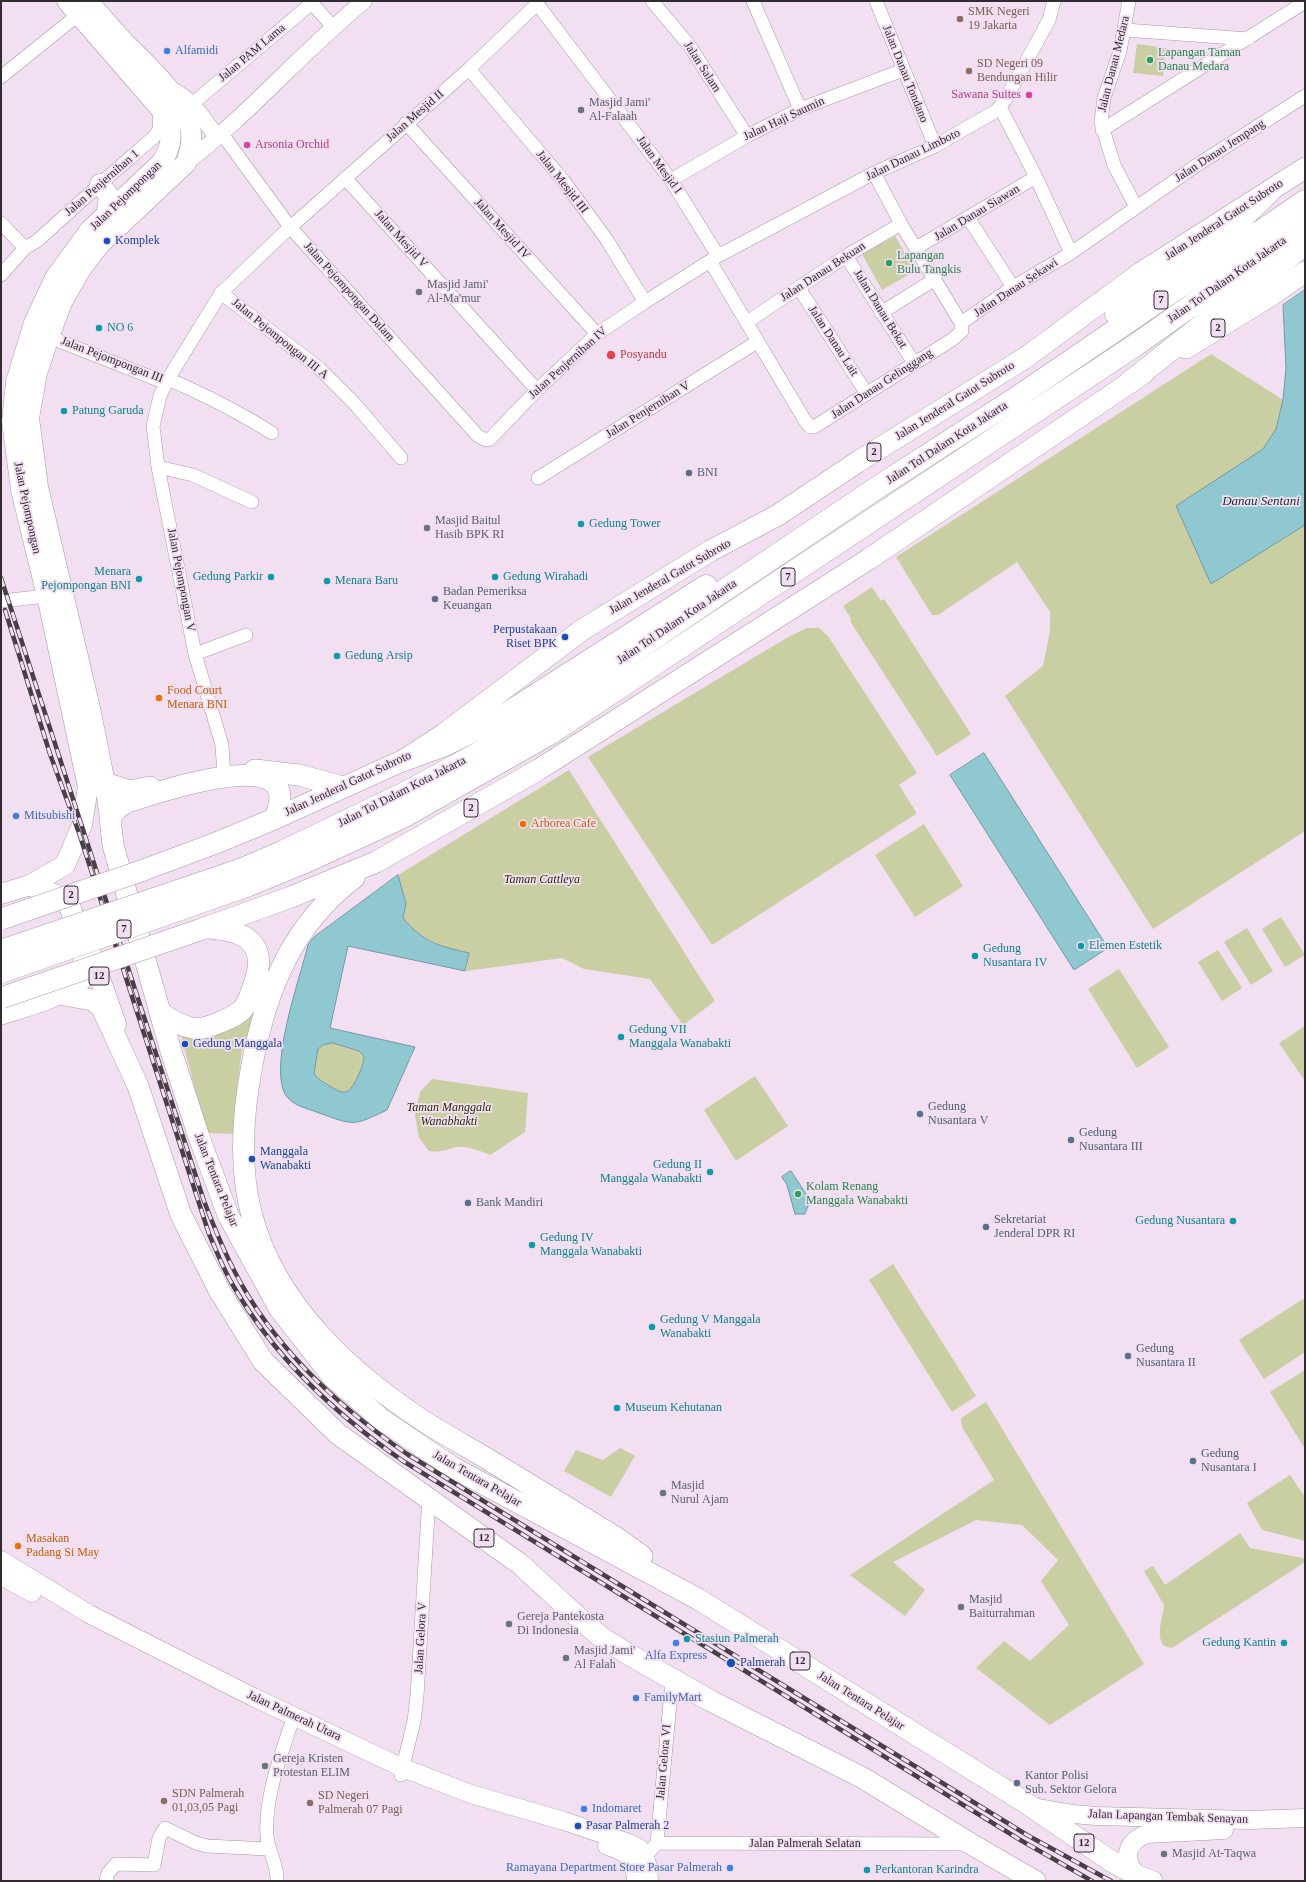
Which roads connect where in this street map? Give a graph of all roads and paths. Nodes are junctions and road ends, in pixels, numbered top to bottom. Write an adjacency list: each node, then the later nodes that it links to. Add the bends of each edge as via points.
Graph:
1 (364, 1): 11 (street, Jalan Pejompongan)
2 (652, 1): 27 (street, Jalan Salam, via 689,45)
3 (753, 1): 23 (street)
4 (876, 1): 16 (street, Jalan Danau Tondano)
5 (1054, 1): 21 (street, Jalan Danau Limboto, via 1049,20)
6 (1129, 1): 13 (street, Jalan Danau Medara)
7 (311, 2): 11 (street, Jalan PAM Lama); 20 (street, Jalan PAM Lama)
8 (536, 2): 15 (street, Jalan Mesjid II); 34 (street, Jalan Mesjid I)
9 (1305, 2): 14 (street)
10 (84, 5): 12 (main road); 17 (street)
11 (333, 26): 26 (street, Jalan Pejompongan)
12 (101, 28): 18 (main road); 22 (main road)
13 (1125, 30): 14 (street); 25 (street, Jalan Danau Medara, via 1101,110)
14 (1248, 39): 25 (street)
15 (469, 69): 24 (street, Jalan Mesjid II); 57 (street, Jalan Mesjid III, via 563,180 607,240)
16 (903, 70): 23 (street, Jalan Haji Saumin); 28 (street, Jalan Danau Tondano)
17 (1, 77)
18 (171, 90): 20 (street, via 182,94); 29 (main road, via 190,126 190,145)
19 (1305, 96): 38 (street, Jalan Danau Jempang)
20 (192, 104): 26 (street)
21 (1000, 107): 28 (street, Jalan Danau Limboto, via 996,112); 32 (street)
22 (160, 108): 35 (street, Jalan Penjernihan 1, via 159,130 154,137); 39 (main road, Jalan Pejompongan, via 165,114 171,132 168,153 154,171)
23 (800, 109): 27 (street, Jalan Haji Saumin)
24 (406, 123): 33 (street, Jalan Mesjid II); 61 (street, Jalan Mesjid IV)
25 (1102, 130): 38 (street, Jalan Danau Medara, via 1114,165)
26 (219, 135): 29 (street, Jalan Pejompongan); 44 (street, Jalan Pejompongan Dalam)
27 (747, 136): 34 (street, Jalan Haji Saumin)
28 (935, 146): 31 (street, Jalan Danau Limboto)
29 (186, 163): 62 (main road, Jalan Pejompongan, via 100,244 81,269 62,302)
30 (1305, 168): 36 (highway, Jalan Jenderal Gatot Subroto / 2)
31 (874, 173): 42 (street); 50 (street, Jalan Danau Limboto)
32 (1036, 177): 40 (street, Jalan Danau Siawan); 48 (street)
33 (345, 178): 44 (street, Jalan Mesjid II); 67 (street, Jalan Mesjid V)
34 (671, 180): 50 (street, Jalan Mesjid I)
35 (100, 184): 39 (main road, via 109,196); 46 (street, Jalan Penjernihan 1, via 37,241)
36 (1270, 191): 69 (highway, via 1236,223 1050,363); 81 (highway, Jalan Jenderal Gatot Subroto / 2, via 1142,272 1025,358 859,461 778,515 710,551 582,630 449,730)
37 (1305, 201): 69 (highway, Jalan Tol Dalam Kota Jakarta / 7)
38 (1136, 207): 48 (street)
39 (107, 213): 77 (main road, Jalan Pejompongan, via 90,230 55,278 34,323 16,382 12,421 20,483)
40 (969, 219): 47 (street, Jalan Danau Siawan); 54 (street)
41 (1, 223): 46 (street)
42 (901, 224): 47 (street); 49 (street, Jalan Danau Bekuan)
43 (1305, 225): 89 (highway, Jalan Tol Dalam Kota Jakarta / 7, via 1137,344 551,733 403,816 305,862)
44 (290, 226): 56 (street, Jalan Pejompongan III); 71 (street, Jalan Pejompongan Dalam, via 478,436)
45 (1305, 244): 66 (highway)
46 (25, 248): 52 (street, Jalan Penjernihan 1)
47 (916, 248): 53 (street)
48 (1071, 253): 54 (street, Jalan Danau Sekawi)
49 (846, 256): 55 (street, Jalan Danau Bekuan); 58 (street, Jalan Danau Bekat)
50 (714, 259): 57 (street, Jalan Penjernihan IV); 59 (street, Jalan Danau Gelinggang)
51 (1305, 272): 66 (highway, 2)
52 (1, 275)
53 (935, 279): 58 (street); 60 (street)
54 (1013, 287): 60 (street, Jalan Danau Sekawi)
55 (799, 288): 59 (street, Jalan Danau Bekuan); 68 (street, Jalan Danau Lait)
56 (221, 293): 65 (street, Jalan Pejompongan III); 72 (street, Jalan Pejompongan III A, via 319,368 354,403)
57 (645, 302): 61 (street, Jalan Penjernihan IV)
58 (881, 313): 64 (street, Jalan Danau Bekat)
59 (747, 322): 63 (street, Jalan Danau Gelinggang)
60 (961, 323): 64 (street, Jalan Danau Gelinggang, via 960,334)
61 (597, 334): 67 (street, Jalan Penjernihan IV)
62 (49, 337): 65 (street, Jalan Pejompongan III); 83 (main road, Jalan Pejompongan, via 31,402 30,436 38,487)
63 (757, 342): 68 (street, Jalan Danau Gelinggang, via 810,427 814,427); 74 (street, Jalan Penjernihan V)
64 (914, 363): 68 (street, Jalan Danau Gelinggang)
65 (167, 381): 70 (street, via 214,400); 73 (street, Jalan Pejompongan V, via 160,396 153,426)
66 (1130, 382): 87 (highway, 2, via 869,558 566,753)
67 (537, 390): 71 (street, Jalan Penjernihan IV, via 490,439)
68 (867, 394)
69 (1016, 398): 75 (highway, Jalan Tol Dalam Kota Jakarta / 7)
70 (272, 433)
71 (486, 440)
72 (401, 458)
73 (158, 466): 76 (street, via 193,475); 80 (street, Jalan Pejompongan V)
74 (538, 478)
75 (875, 489): 81 (highway, via 799,529 502,716 445,745); 89 (highway, Jalan Tol Dalam Kota Jakarta / 7, via 499,742 405,793 282,852)
76 (252, 502)
77 (47, 596): 78 (street); 88 (main road, Jalan Pejompongan, via 88,787 82,825)
78 (1, 601)
79 (246, 634): 80 (street)
80 (195, 654): 82 (street, Jalan Pejompongan V, via 219,731)
81 (404, 760): 84 (highway, Jalan Jenderal Gatot Subroto / 2)
82 (224, 773): 83 (highway, via 168,781 129,791); 84 (highway, via 267,770); 85 (highway, via 127,802); 86 (highway, via 256,776 270,780 276,785 280,806)
83 (105, 783): 85 (main road, Jalan Pejompongan)
84 (342, 787): 86 (highway, Jalan Jenderal Gatot Subroto / 2)
85 (110, 818): 98 (highway, Jalan Tentara Pelajar / 12, via 112,845)
86 (274, 819): 92 (highway, Jalan Jenderal Gatot Subroto / 2, bridge, via 141,871)
87 (376, 862): 93 (highway, 2); 101 (highway, via 325,902 293,944 276,978 255,1049 247,1098 245,1131 247,1195 257,1233)
88 (65, 865): 90 (main road); 100 (main road, 12, via 68,887)
89 (243, 878): 94 (highway, Jalan Tol Dalam Kota Jakarta / 7, bridge); 95 (highway, Jalan Tol Dalam Kota Jakarta / 7, bridge)
90 (30, 885): 91 (main road); 96 (highway, via 69,904 80,937 84,961 82,979)
91 (1, 894)
92 (1, 919)
93 (203, 929): 97 (highway, 2, bridge); 98 (highway, via 223,929 240,933 252,943 258,952 260,963 251,994 242,1009 229,1019 206,1027 194,1029 177,1024)
94 (1, 951)
95 (1, 972)
96 (59, 994): 99 (highway); 100 (highway, via 92,1000 101,1006)
97 (1, 998)
98 (160, 1013): 101 (highway, Jalan Tentara Pelajar / 12, via 199,1137 228,1215)
99 (1, 1014)
100 (138, 1086): 102 (highway, 12, via 181,1215 220,1292 263,1360 338,1434)
101 (287, 1306): 107 (highway, Jalan Tentara Pelajar / 12, via 332,1376 381,1419 452,1467 698,1598)
102 (429, 1497): 104 (highway, 12, via 520,1564 602,1638); 106 (street, Jalan Gelora V, via 417,1696)
103 (3, 1574): 105 (main road, Jalan Palmerah Utara, via 89,1614 119,1633)
104 (672, 1680): 111 (street, Jalan Gelora VI); 112 (highway, 12, via 863,1778)
105 (292, 1721): 106 (main road, Jalan Palmerah Utara); 113 (street, via 267,1812)
106 (402, 1772): 109 (main road, Jalan Palmerah Utara)
107 (1032, 1807): 108 (main road, Jalan Lapangan Tembak Senayan, via 1096,1816 1251,1820); 115 (highway, Jalan Tentara Pelajar / 12, via 1078,1840)
108 (1305, 1818)
109 (563, 1826): 114 (main road, Jalan Palmerah Utara, via 629,1843 640,1849); 118 (main road, Jalan Palmerah Utara, via 623,1851 636,1872)
110 (1305, 1826): 115 (main road, Jalan Lapangan Tembak Senayan, via 1147,1834 1138,1837 1128,1852 1131,1869)
111 (657, 1843): 112 (street, Jalan Palmerah Selatan); 114 (street)
112 (971, 1844): 120 (highway, 12)
113 (269, 1850): 116 (street, via 216,1848 196,1843 165,1828 154,1864 116,1864 108,1873); 117 (street, via 275,1865)
114 (645, 1857): 119 (main road)
115 (1145, 1878)
116 (106, 1881)
117 (277, 1881)
118 (636, 1881)
119 (649, 1881)
120 (1035, 1881)

